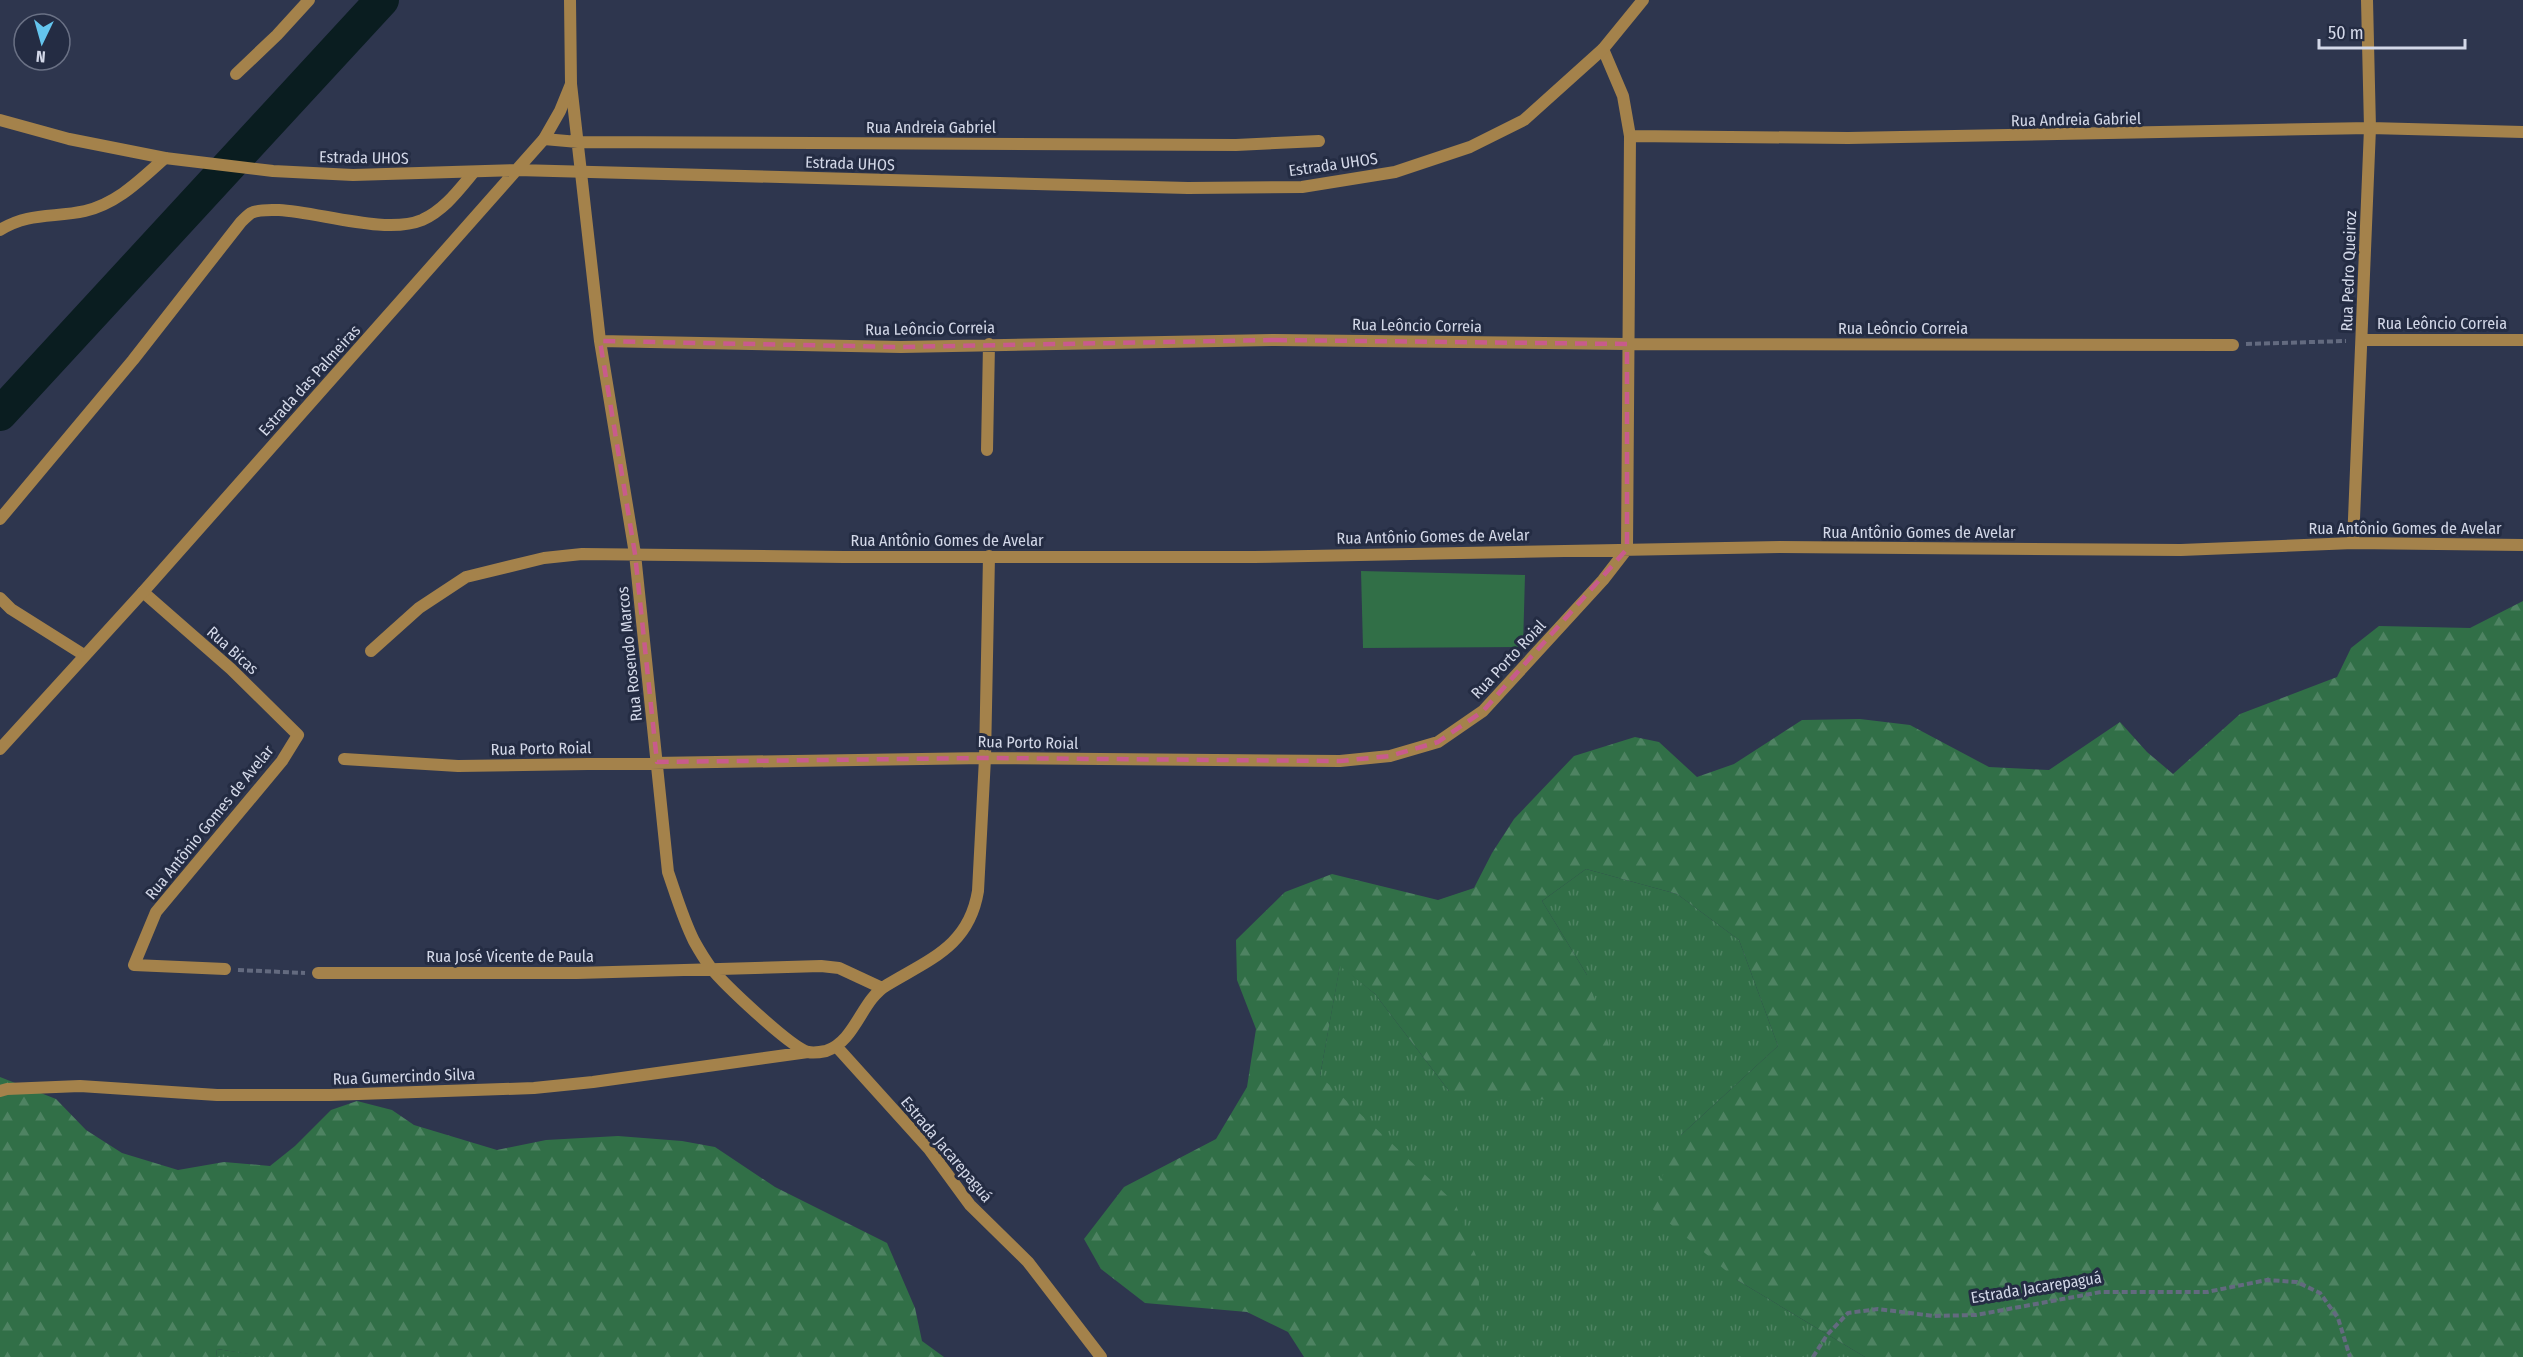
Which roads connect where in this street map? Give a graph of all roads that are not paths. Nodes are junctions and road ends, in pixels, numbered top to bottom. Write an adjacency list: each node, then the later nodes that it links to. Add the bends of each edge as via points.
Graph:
1 (309, 0): 6 (street)
2 (570, 0): 7 (street, Estrada das Palmeiras)
3 (2367, 0): 9 (street, Rua Pedro Queiroz)
4 (1639, 3): 5 (street, Estrada UHOS)
5 (1603, 49): 11 (street, via 1623,96); 17 (street, Estrada UHOS, via 1524,120 1470,147 1395,172 1302,187 1188,188)
6 (236, 74)
7 (571, 84): 12 (street, Estrada das Palmeiras); 14 (street, Rua Rosendo Marcos)
8 (0, 120): 15 (street, Estrada UHOS, via 69,139)
9 (2370, 128): 10 (street, Rua Andreia Gabriel); 11 (street, Rua Andreia Gabriel, via 1848,138); 20 (street, Rua Pedro Queiroz)
10 (2523, 132)
11 (1630, 136): 24 (street)
12 (544, 139): 14 (street, Rua Andreia Gabriel); 16 (street, Estrada das Palmeiras)
13 (1318, 141): 14 (street, Rua Andreia Gabriel, via 1236,145)
14 (578, 142): 17 (street, Rua Rosendo Marcos)
15 (165, 158): 18 (street, Estrada UHOS, via 273,171 352,175); 19 (street, via 124,194 105,205 35,215)
16 (518, 170): 17 (street, Estrada UHOS); 18 (street, Estrada UHOS); 33 (street, Estrada das Palmeiras)
17 (582, 172): 22 (street, Rua Rosendo Marcos)
18 (473, 173): 27 (street, via 437,212 404,224 385,225 296,211 252,213)
19 (0, 230)
20 (2362, 340): 21 (street, Rua Leôncio Correia); 28 (street, Rua Pedro Queiroz)
21 (2523, 340)
22 (600, 341): 23 (street, Rua Leôncio Correia, via 901,347); 31 (street, Rua Rosendo Marcos)
23 (989, 344): 24 (street, Rua Leôncio Correia, via 1275,340); 26 (street)
24 (1627, 344): 25 (street, Rua Leôncio Correia); 30 (street)
25 (2233, 345)
26 (987, 450)
27 (0, 519)
28 (2353, 543): 29 (street, Rua Antônio Gomes de Avelar); 30 (street, Rua Antônio Gomes de Avelar, via 2181,550)
29 (2523, 545)
30 (1627, 549): 32 (street, Rua Antônio Gomes de Avelar); 39 (street, Rua Porto Roial, via 1483,711 1438,742 1390,756 1340,761)
31 (635, 554): 32 (street, Rua Antônio Gomes de Avelar); 35 (street, Rua Antônio Gomes de Avelar, via 544,558 466,577 419,608); 41 (street, Rua Rosendo Marcos)
32 (989, 556): 39 (street)
33 (143, 592): 36 (street, Estrada das Palmeiras); 37 (street, Rua Bicas, via 231,669)
34 (0, 598): 36 (street)
35 (371, 651)
36 (84, 655): 38 (street, Estrada das Palmeiras)
37 (298, 735): 43 (street, Rua Antônio Gomes de Avelar, via 282,761 156,912 134,964)
38 (0, 749)
39 (985, 758): 41 (street, Rua Porto Roial); 45 (street, via 975,911 952,945)
40 (344, 759): 41 (street, Rua Porto Roial, via 458,766)
41 (657, 762): 42 (street, Rua Rosendo Marcos, via 668,872 694,941)
42 (711, 968): 44 (street, Rua José Vicente de Paula, via 589,973); 45 (street, Rua José Vicente de Paula, via 839,968); 47 (street, Rua Rosendo Marcos, via 740,998)
43 (225, 969)
44 (318, 973)
45 (882, 988): 46 (street)
46 (836, 1047): 47 (street); 49 (street, Estrada Jacarepaguá, via 929,1149 970,1205 1028,1262)
47 (808, 1052): 48 (street, Rua Gumercindo Silva, via 534,1088 330,1095 218,1095 80,1086)
48 (0, 1091)
49 (1101, 1357)

